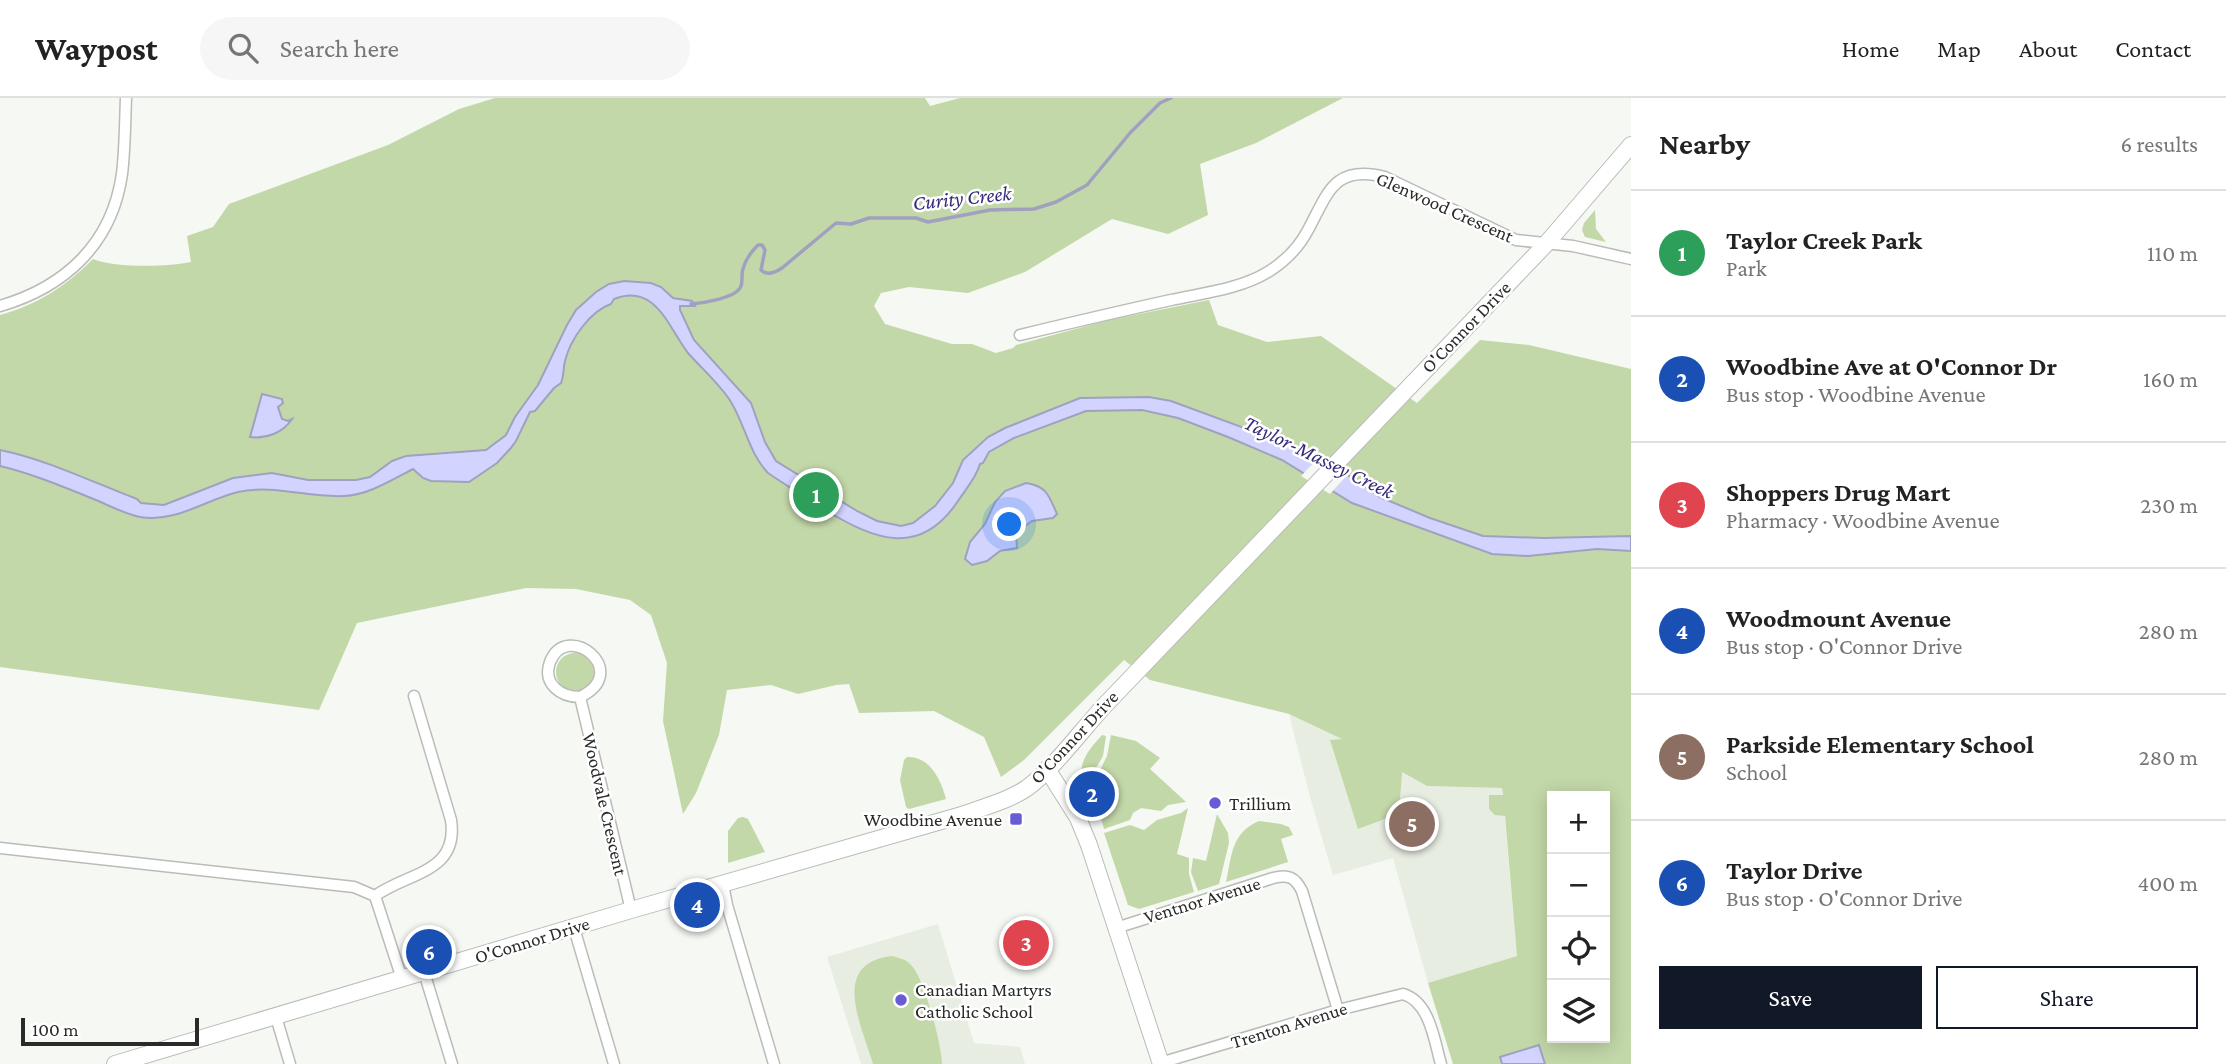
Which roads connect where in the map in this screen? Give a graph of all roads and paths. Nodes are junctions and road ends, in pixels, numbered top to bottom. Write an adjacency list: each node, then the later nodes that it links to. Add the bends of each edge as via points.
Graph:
1 (126, 98): 5 (street, via 121,176 101,235 64,277)
2 (1631, 145): 3 (main road, O'Connor Drive)
3 (1546, 244): 4 (street, Glenwood Crescent); 6 (street, Glenwood Crescent, via 1516,240 1385,177 1351,175 1328,191 1308,232 1282,263 1266,274 1231,287); 9 (main road, O'Connor Drive)
4 (1631, 260)
5 (0, 306)
6 (1020, 335)
7 (414, 696): 12 (street, via 451,820 450,846 439,863)
8 (580, 697): 8 (street, via 597,684 599,663 584,648 563,648 550,664 552,685 559,693); 13 (street, Woodvale Crescent)
9 (1047, 769): 11 (main road, O'Connor Drive, via 1006,799 962,815); 15 (main road, via 1078,818)
10 (0, 848): 12 (street, via 340,885)
11 (723, 884): 13 (main road, O'Connor Drive); 24 (street)
12 (375, 895): 17 (street)
13 (631, 910): 14 (main road, O'Connor Drive)
14 (574, 928): 16 (main road, O'Connor Drive); 23 (street)
15 (1116, 928): 18 (street, Ventnor Avenue, via 1290,876 1302,891); 25 (main road)
16 (424, 972): 17 (main road, O'Connor Drive); 22 (street)
17 (402, 979): 19 (main road, O'Connor Drive)
18 (1338, 1010): 25 (street, Trenton Avenue); 26 (street, Trenton Avenue, via 1403,994 1425,1012)
19 (276, 1017): 20 (main road, O'Connor Drive); 21 (street)
20 (122, 1063)
21 (289, 1064)
22 (452, 1064)
23 (614, 1064)
24 (774, 1064)
25 (1161, 1064)
26 (1441, 1064)

